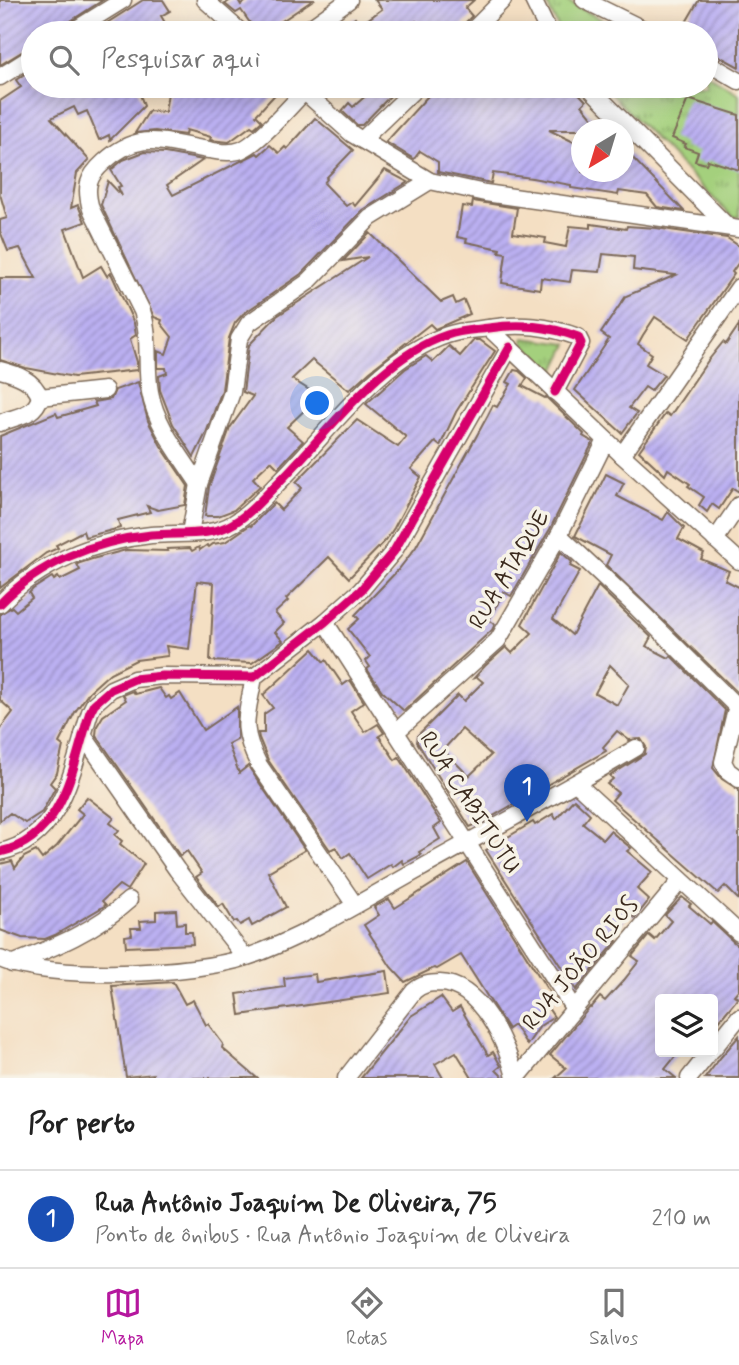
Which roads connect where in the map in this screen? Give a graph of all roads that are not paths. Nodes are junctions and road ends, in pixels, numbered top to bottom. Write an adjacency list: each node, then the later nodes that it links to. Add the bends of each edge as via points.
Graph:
1 (123, 0): 7 (street)
2 (205, 0): 8 (street)
3 (349, 0): 9 (street)
4 (503, 0): 10 (street)
5 (533, 0): 11 (street)
6 (584, 0): 12 (street)
7 (89, 21)
8 (229, 21)
9 (320, 21)
10 (482, 21)
11 (543, 21)
12 (627, 21)
13 (21, 64): 15 (street)
14 (718, 69): 16 (street)
15 (0, 77)
16 (739, 81)
17 (294, 98): 34 (street, via 273,123 240,150 219,152 142,140 121,148 87,183 91,209 142,311 155,410)
18 (312, 98): 21 (street)
19 (406, 98): 21 (street)
20 (600, 98): 23 (street)
21 (362, 140): 22 (street)
22 (430, 181): 23 (street); 34 (street, via 370,218 308,282 249,323 238,345 229,402)
23 (734, 228)
24 (739, 287): 33 (street)
25 (489, 328): 26 (street); 29 (street, via 548,327 580,338); 36 (street, via 448,335 409,353 243,516 225,528)
26 (510, 347): 29 (street); 41 (street, via 394,551)
27 (0, 370): 30 (street, via 21,377)
28 (105, 390): 30 (street)
29 (555, 392): 32 (street)
30 (40, 397): 31 (street, via 26,414)
31 (0, 423)
32 (606, 440): 33 (street); 37 (street, RUA ATAQUE)
33 (622, 455): 38 (street)
34 (199, 484): 36 (street)
35 (739, 505): 38 (street)
36 (190, 533): 40 (street, via 135,538 70,555 32,576)
37 (559, 535): 43 (street); 44 (street, RUA ATAQUE, via 498,640)
38 (715, 540): 39 (street)
39 (739, 561)
40 (0, 604)
41 (325, 622): 42 (street); 44 (street, RUA CABITUTU)
42 (254, 677): 45 (street, via 134,679 111,689 94,704); 53 (street, via 247,713 248,743)
43 (738, 706): 47 (street, via 723,762)
44 (396, 732): 49 (street, RUA CABITUTU)
45 (83, 735): 50 (street, via 67,788 46,824 22,846); 55 (street, via 177,870)
46 (636, 748): 48 (street)
47 (739, 779)
48 (577, 783): 49 (street); 51 (street)
49 (467, 844): 53 (street); 57 (street, RUA CABITUTU)
50 (0, 852)
51 (681, 880): 54 (street); 57 (street, RUA JOÃO RIOS)
52 (129, 900): 56 (street, via 96,926)
53 (355, 905): 55 (street)
54 (739, 933)
55 (245, 957): 56 (street, via 141,971 50,971)
56 (6, 961)
57 (574, 1009): 62 (street, RUA JOÃO RIOS)
58 (739, 1017): 59 (street)
59 (718, 1043)
60 (706, 1057): 63 (street)
61 (346, 1078): 62 (street, via 414,991 433,983 458,986 474,998 504,1043)
62 (516, 1078)
63 (689, 1078)

